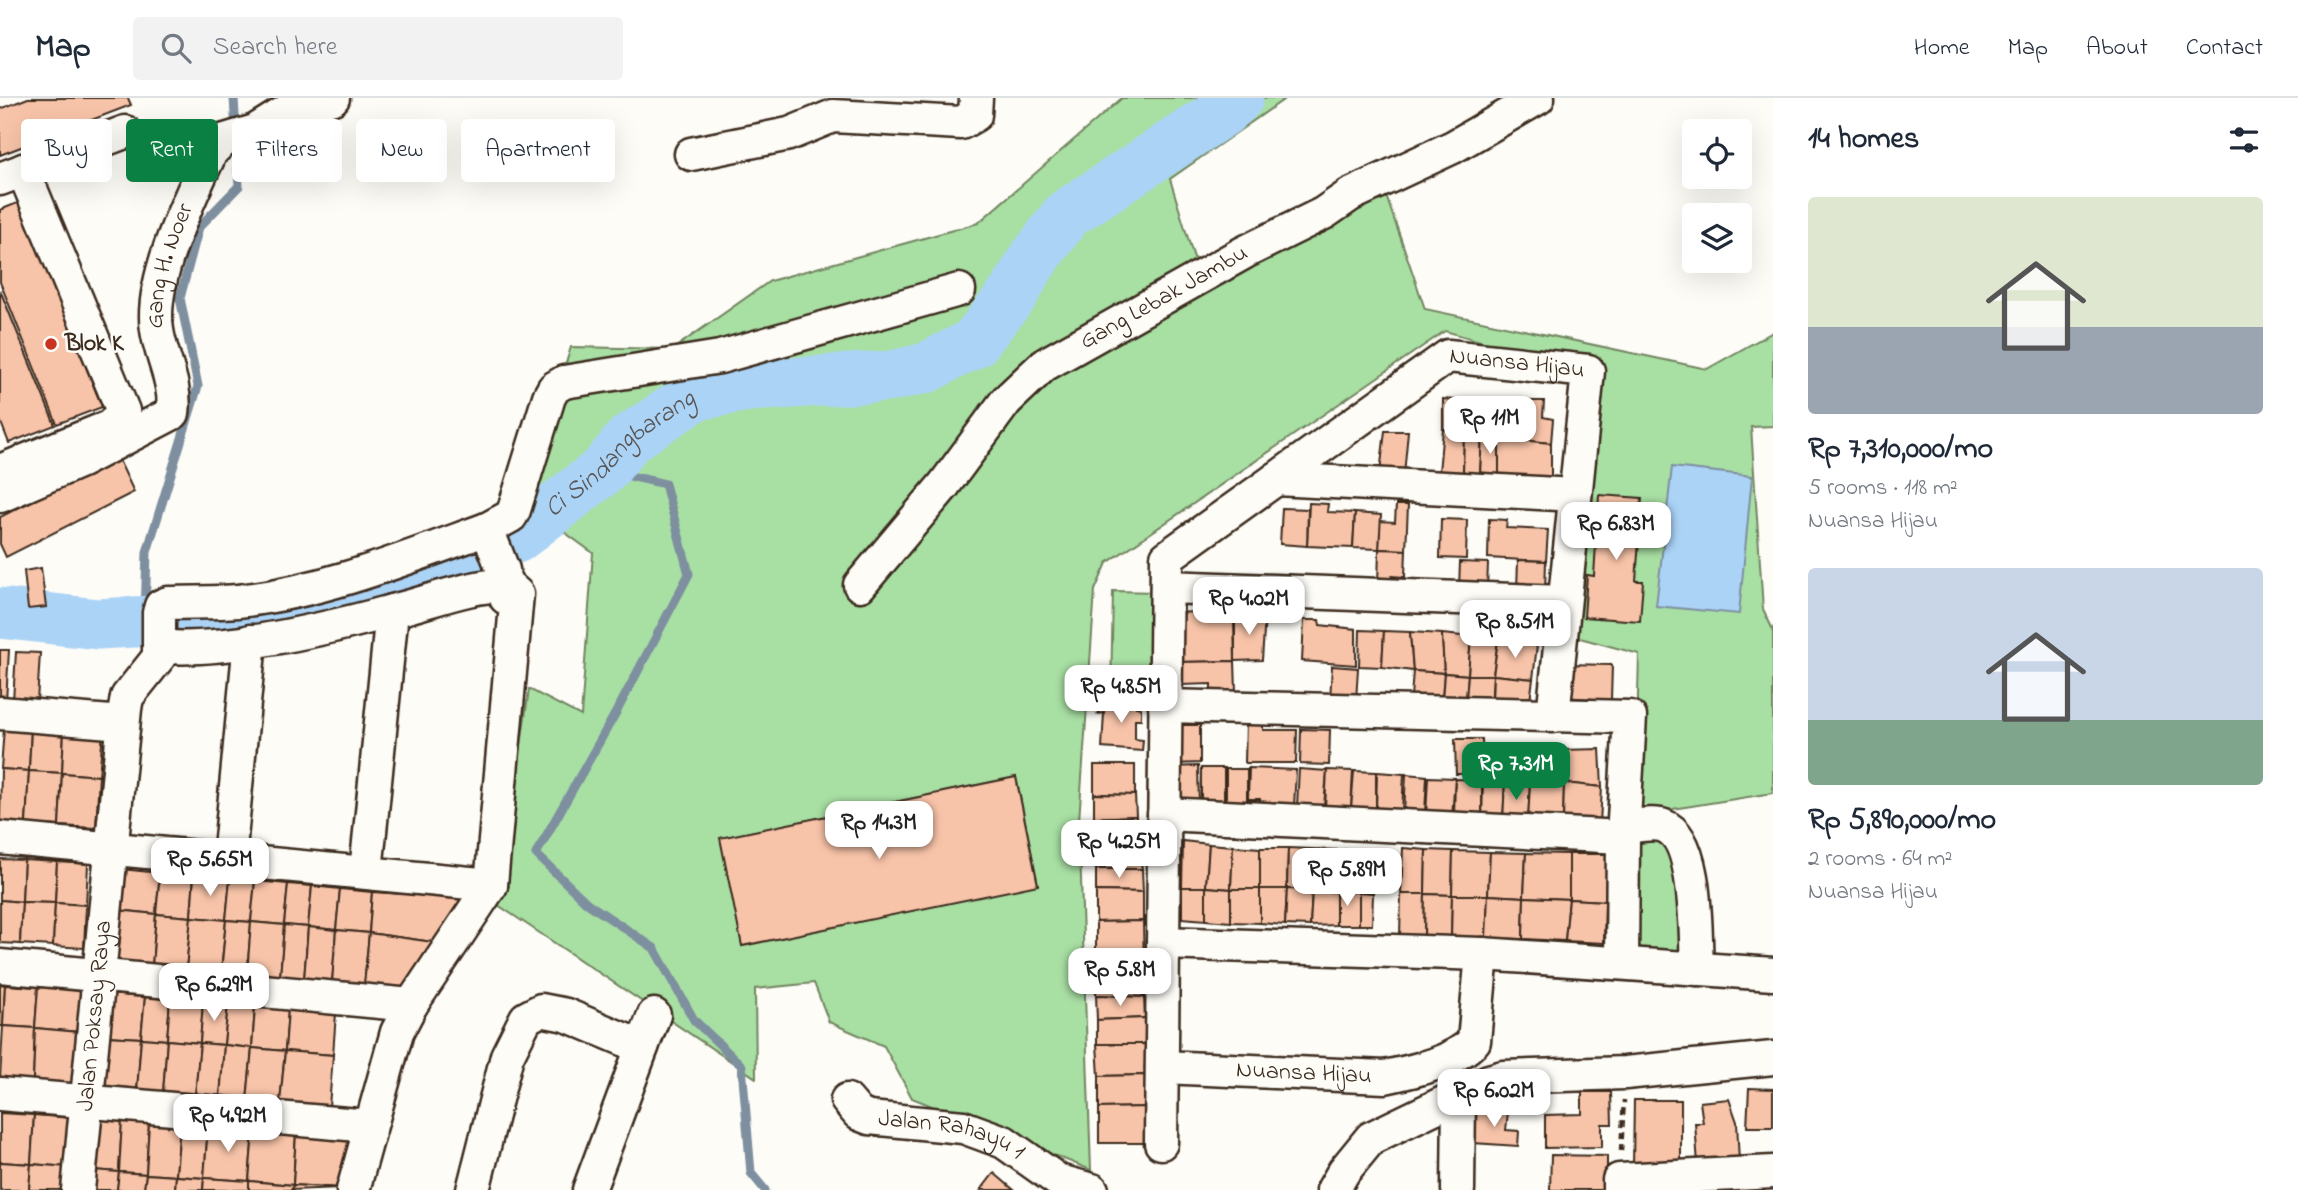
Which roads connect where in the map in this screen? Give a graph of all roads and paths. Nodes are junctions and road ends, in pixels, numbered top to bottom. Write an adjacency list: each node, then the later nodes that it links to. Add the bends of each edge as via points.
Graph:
1 (333, 98): 11 (street, Gang H. Noer, via 287,111 255,131 222,141 211,152 189,203 156,309 157,330 176,395 173,413)
2 (976, 98): 5 (street, via 975,115 961,123 834,116 789,134)
3 (1538, 98): 14 (street, Gang Lebak Jambu, via 1453,147 1350,195 1044,365 1019,385 944,485)
4 (124, 132): 6 (street)
5 (691, 154)
6 (12, 174): 8 (street, via 123,411 111,426)
7 (959, 290): 12 (street, via 720,357 564,382 549,397 511,516)
8 (0, 471)
9 (1276, 479): 10 (street); 10 (street, Nuansa Hijau, via 1448,356 1588,371); 15 (street, Nuansa Hijau, via 1167,557)
10 (1575, 495): 16 (street, Nuansa Hijau)
11 (0, 496)
12 (488, 531): 13 (street); 19 (street, via 316,585 239,600 167,603 159,613)
13 (508, 580): 17 (street, via 507,585 480,587); 30 (street, via 517,601)
14 (860, 585)
15 (1167, 587): 16 (street); 20 (street, Nuansa Hijau)
16 (1564, 602): 22 (street, Nuansa Hijau)
17 (392, 611): 18 (street); 29 (street)
18 (250, 641): 19 (street); 28 (street)
19 (163, 651): 23 (street, Jalan Poksay Raya, via 127,697)
20 (1165, 706): 22 (street); 24 (street, Nuansa Hijau)
21 (0, 713): 23 (street)
22 (1553, 716): 25 (street, via 1630,717)
23 (123, 723): 27 (street, Jalan Poksay Raya)
24 (1164, 814): 25 (street); 31 (street, Nuansa Hijau)
25 (1625, 832): 33 (street); 35 (street, via 1662,825 1682,844 1691,874)
26 (0, 838): 27 (street)
27 (110, 848): 28 (street); 37 (street, Jalan Poksay Raya)
28 (229, 859): 29 (street)
29 (366, 872): 30 (street)
30 (491, 886): 38 (street)
31 (1163, 943): 32 (street); 42 (street, Nuansa Hijau)
32 (1482, 954): 33 (street); 42 (street, Nuansa Hijau, via 1474,1041 1465,1051 1412,1072 1385,1077)
33 (1622, 963): 35 (street)
34 (0, 966): 37 (street)
35 (1697, 969): 36 (street)
36 (1773, 974)
37 (97, 975): 38 (street); 47 (street, Jalan Poksay Raya)
38 (411, 1004): 48 (street, via 397,1032)
39 (654, 1015): 40 (street)
40 (642, 1046): 54 (street, via 566,1015 541,1010 526,1018 507,1056); 55 (street)
41 (1773, 1058): 43 (street)
42 (1162, 1067): 49 (street, Nuansa Hijau)
43 (1625, 1073): 45 (street, via 1503,1077); 51 (path)
44 (0, 1094): 47 (street)
45 (1459, 1095): 57 (street, via 1371,1138); 58 (street)
46 (847, 1100): 56 (street, Jalan Rahayu 1, via 869,1118 963,1127 1004,1142 1059,1181)
47 (86, 1101): 48 (street); 52 (street, Jalan Poksay Raya)
48 (370, 1126): 53 (street)
49 (1161, 1143)
50 (1773, 1172): 51 (street)
51 (1619, 1185)
52 (78, 1190)
53 (353, 1190)
54 (473, 1190)
55 (589, 1190)
56 (1092, 1190)
57 (1334, 1190)
58 (1458, 1190)

